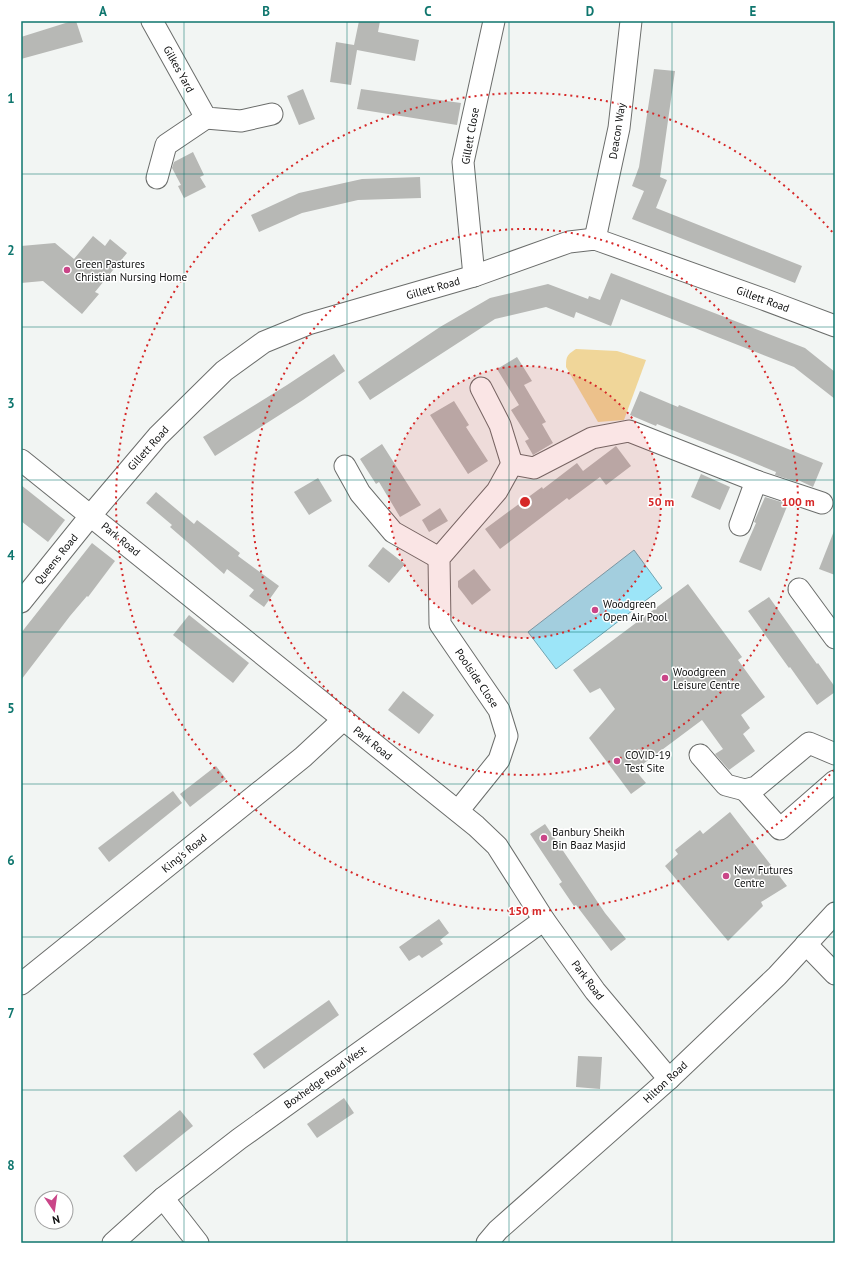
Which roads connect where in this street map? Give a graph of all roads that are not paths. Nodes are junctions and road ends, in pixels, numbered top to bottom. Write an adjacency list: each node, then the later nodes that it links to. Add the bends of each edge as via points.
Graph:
1 (152, 21): 5 (street, Gilkes Yard)
2 (494, 21): 8 (street, Gillett Close, via 463,162)
3 (631, 21): 7 (street, Deacon Way, via 619,128)
4 (272, 114): 5 (street, via 241,121)
5 (206, 118): 6 (street, via 166,145)
6 (158, 178)
7 (595, 239): 8 (street, Gillett Road, via 569,242); 9 (street, Gillett Road)
8 (474, 276): 16 (street, Gillett Road, via 308,324 264,342 224,371 158,436)
9 (835, 326)
10 (481, 388): 12 (street, via 500,425)
11 (21, 460): 16 (street, Park Road)
12 (512, 464): 14 (street, via 534,468 592,438 629,431); 18 (street, via 497,491)
13 (345, 466): 18 (street, via 360,493 393,532)
14 (756, 481): 15 (street); 17 (street)
15 (822, 503)
16 (91, 516): 20 (street, Queens Road); 22 (street, Park Road)
17 (740, 525)
18 (439, 558): 27 (street, Poolside Close, via 440,624 499,710 507,736 499,760)
19 (800, 589): 21 (street)
20 (21, 602)
21 (835, 638)
22 (344, 719): 27 (street, Park Road); 32 (street, King's Road, via 303,757)
23 (835, 754): 26 (street, via 809,743 756,787)
24 (700, 755): 26 (street, via 726,785)
25 (835, 780): 26 (street, via 780,829)
26 (745, 790)
27 (458, 811): 29 (street, Park Road, via 497,846)
28 (835, 913): 30 (street, Hilton Road)
29 (544, 920): 33 (street, Park Road, via 595,991); 34 (street, Boxhedge Road West, via 239,1139)
30 (806, 944): 31 (street); 33 (street, Hilton Road, via 777,976)
31 (835, 974)
32 (21, 984)
33 (669, 1079): 37 (street, Hilton Road)
34 (163, 1198): 35 (street, Boxhedge Road West); 36 (street)
35 (113, 1243)
36 (198, 1243)
37 (486, 1243)

